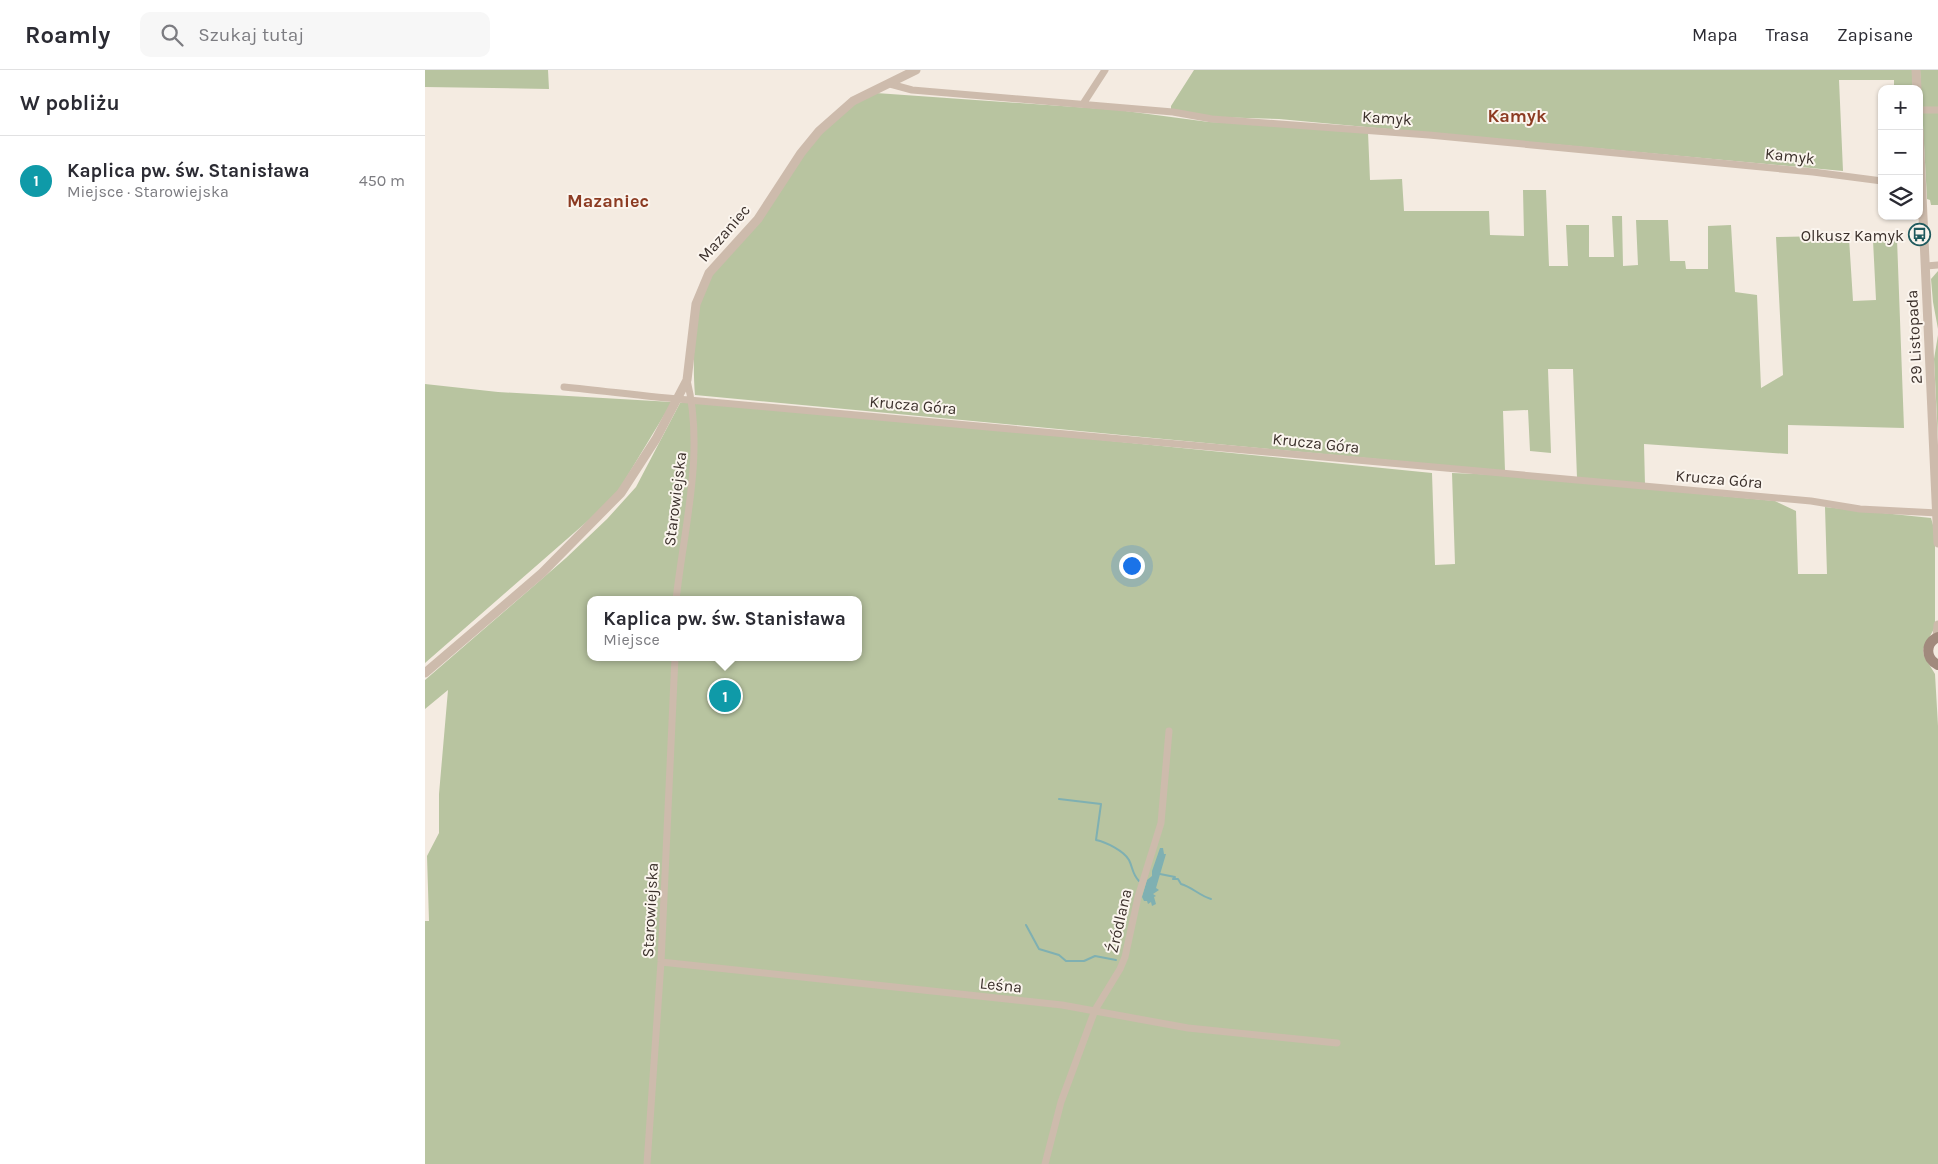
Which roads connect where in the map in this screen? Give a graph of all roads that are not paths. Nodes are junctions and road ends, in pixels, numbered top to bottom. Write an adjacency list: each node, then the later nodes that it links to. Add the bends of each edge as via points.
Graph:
1 (916, 70): 4 (street, Mazaniec)
2 (1105, 70): 6 (street)
3 (1916, 70): 5 (street)
4 (890, 84): 6 (street, Kamyk, via 912,90); 13 (street, Mazaniec, via 853,101 819,131 758,219 709,273 696,304)
5 (1917, 85)
6 (1083, 104): 9 (street, Kamyk, via 1212,119 1406,133 1705,161)
7 (1923, 110): 8 (street)
8 (1938, 110)
9 (1878, 180)
10 (1923, 216): 12 (street, 29 Listopada)
11 (1938, 265): 12 (street)
12 (1926, 266): 17 (street, 29 Listopada)
13 (687, 380): 15 (street, Mazaniec); 16 (street, Starowiejska)
14 (564, 387): 15 (street)
15 (676, 399): 16 (street, Krucza Góra); 24 (street, Mazaniec, via 634,475 607,509 542,572)
16 (693, 400): 17 (street, Krucza Góra); 19 (street, Starowiejska, via 695,459)
17 (1937, 514): 18 (street, 29 Listopada)
18 (1938, 543)
19 (677, 596)
20 (1938, 625): 21 (street)
21 (1938, 637): 23 (main road, via 1930,642 1928,651)
22 (675, 661): 26 (street, Starowiejska)
23 (1938, 665)
24 (425, 673)
25 (1169, 731): 27 (street, Źródlana, via 1161,823 1137,897 1121,970)
26 (661, 962): 27 (street, Leśna); 29 (street, Starowiejska)
27 (1095, 1010): 28 (street, Leśna, via 1189,1028); 30 (street, Źródlana, via 1061,1102)
28 (1337, 1043)
29 (647, 1164)
30 (1045, 1164)

